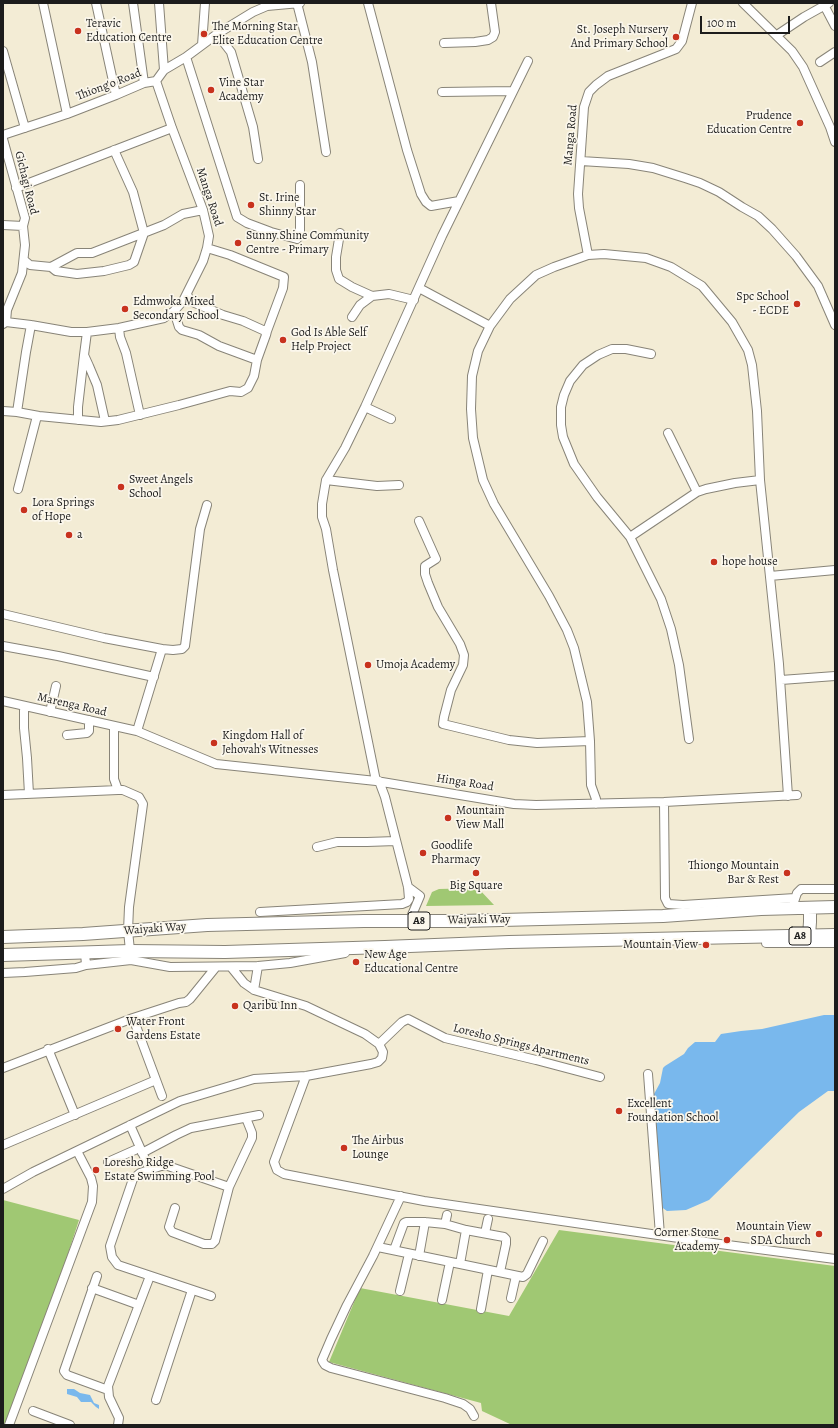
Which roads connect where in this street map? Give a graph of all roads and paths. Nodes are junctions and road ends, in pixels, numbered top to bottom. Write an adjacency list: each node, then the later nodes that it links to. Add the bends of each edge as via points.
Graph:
1 (43, 3): 30 (street)
2 (96, 3): 29 (street)
3 (134, 3): 26 (street)
4 (159, 3): 24 (street)
5 (204, 3): 18 (street)
6 (297, 3): 7 (street, Thiong'o Road); 12 (street, Thiong'o Road); 38 (street, via 312,62)
7 (300, 3)
8 (368, 3): 43 (street, via 421,194 431,206)
9 (491, 3): 17 (street, via 495,32 493,37 474,42)
10 (692, 3): 40 (street, Manga Road, via 682,41 676,49 608,76 590,92 584,106)
11 (743, 3): 16 (street)
12 (285, 4): 15 (street, Thiong'o Road, via 268,6 253,12)
13 (826, 4): 14 (street); 16 (street)
14 (835, 26)
15 (217, 34): 18 (street, Thiong'o Road); 39 (street, via 231,52 253,127)
16 (777, 35): 31 (street, via 803,67)
17 (444, 43)
18 (202, 45): 21 (street, Thiong'o Road)
19 (3, 51): 32 (street)
20 (835, 52): 23 (street)
21 (186, 57): 24 (street, Thiong'o Road); 41 (street, via 237,217 247,223 297,239 300,235)
22 (528, 61): 27 (street)
23 (820, 62)
24 (164, 70): 25 (street, Thiong'o Road)
25 (156, 81): 26 (street, Thiong'o Road); 33 (street, Manga Road)
26 (144, 83): 29 (street, Thiong'o Road)
27 (513, 91): 28 (street); 43 (street)
28 (442, 92)
29 (116, 96): 30 (street, Thiong'o Road)
30 (67, 114): 32 (street, Thiong'o Road)
31 (832, 125): 36 (street)
32 (25, 128): 34 (street, Thiong'o Road)
33 (172, 128): 37 (street); 44 (street, Manga Road)
34 (3, 135)
35 (3, 139): 42 (street, Gichagi Road)
36 (835, 142)
37 (114, 150): 42 (street); 47 (street, via 132,192)
38 (326, 152)
39 (258, 159)
40 (581, 161): 50 (street, Manga Road, via 579,208); 60 (street, via 653,168 719,192 758,216 796,256 818,286)
41 (300, 185)
42 (16, 188): 46 (street, Gichagi Road, via 25,218)
43 (459, 201): 53 (street)
44 (203, 210): 47 (street, via 183,214); 49 (street, Manga Road, via 209,236)
45 (3, 226): 46 (street)
46 (23, 226): 51 (street, Gichagi Road)
47 (144, 233): 52 (street, via 92,252 77,253); 52 (street, via 134,262 129,264 104,271 77,274)
48 (340, 233): 55 (street, via 336,257 339,279)
49 (207, 248): 54 (street, Manga Road); 65 (street, via 284,277 283,288)
50 (588, 255): 62 (street, via 536,275 510,299); 79 (street, via 646,258 671,267 702,286 732,322 748,350 752,366)
51 (24, 260): 52 (street, via 30,265); 59 (street, Gichagi Road, via 18,286)
52 (51, 267)
53 (419, 288): 56 (street); 62 (street)
54 (187, 294): 57 (street, Manga Road); 65 (street, via 190,300 262,329)
55 (372, 296): 56 (street, via 389,294); 58 (street, via 360,305)
56 (414, 300): 69 (street)
57 (174, 312): 63 (street, via 164,318); 68 (street, via 182,330)
58 (352, 317)
59 (4, 323): 61 (street)
60 (835, 324)
61 (31, 325): 64 (street); 71 (street)
62 (490, 326): 103 (street, via 478,351 472,376 470,409 477,457 483,480 494,504 567,630 587,702)
63 (119, 328): 64 (street); 72 (street)
64 (87, 332): 67 (street)
65 (266, 336): 68 (street)
66 (651, 354): 85 (street, via 612,349 598,355 583,365 570,381 561,407 563,437 574,464)
67 (84, 355): 75 (street); 76 (street, via 97,385)
68 (257, 360): 72 (street, via 254,376 248,388 241,392 230,391)
69 (365, 407): 74 (street); 78 (street)
70 (3, 411): 71 (street)
71 (17, 412): 73 (street)
72 (140, 415): 76 (street)
73 (37, 416): 75 (street); 81 (street)
74 (391, 419)
75 (78, 420): 76 (street)
76 (105, 421)
77 (668, 433): 82 (street)
78 (326, 480): 80 (street, via 378,486); 104 (street, via 322,517)
79 (760, 480): 82 (street, via 735,482); 87 (street)
80 (399, 485)
81 (18, 489)
82 (697, 492): 85 (street)
83 (207, 504): 90 (street, via 200,529 185,646 173,650)
84 (419, 521): 103 (street, via 436,559 425,566 428,583 464,655 463,665 451,690 443,724 509,740)
85 (630, 537): 102 (street, via 661,600 671,629 682,680)
86 (835, 570): 87 (street)
87 (770, 576): 93 (street)
88 (3, 614): 90 (street, via 104,638)
89 (3, 646): 92 (street)
90 (162, 648): 92 (street)
91 (835, 676): 93 (street)
92 (154, 677): 100 (street)
93 (780, 680): 109 (street)
94 (56, 686): 97 (street)
95 (3, 701): 96 (street, Marenga Road)
96 (24, 706): 97 (street, Marenga Road); 106 (street)
97 (50, 712): 98 (street, Marenga Road)
98 (89, 720): 99 (street, Marenga Road); 101 (street, via 87,734)
99 (114, 726): 100 (street, Marenga Road); 105 (street, via 114,779)
100 (137, 732): 104 (street, Hinga Road, via 216,764)
101 (67, 735)
102 (689, 738)
103 (590, 741): 111 (street, via 591,785)
104 (378, 781): 111 (street, Hinga Road, via 514,804); 112 (street, via 385,797)
105 (118, 790): 106 (street); 123 (street, via 139,797 143,807)
106 (29, 794): 107 (street)
107 (3, 795)
108 (797, 795): 109 (street, Hinga Road)
109 (788, 796): 110 (street, Hinga Road)
110 (664, 802): 111 (street, Hinga Road); 120 (street, via 664,898 668,904)
111 (596, 804)
112 (396, 841): 113 (street, via 337,842); 114 (street)
113 (317, 846)
114 (408, 887): 116 (street); 122 (street, via 420,896)
115 (835, 889): 117 (street, via 801,889)
116 (407, 902): 121 (street); 122 (street)
117 (794, 903): 118 (highway, Waiyaki Way / A8); 120 (highway, Waiyaki Way / A8)
118 (810, 908): 119 (highway, Waiyaki Way / A8); 124 (highway)
119 (835, 908)
120 (683, 910): 122 (highway, Waiyaki Way / A8)
121 (260, 912)
122 (409, 922): 123 (highway, Waiyaki Way / A8, via 207,925)
123 (128, 931): 126 (highway, Waiyaki Way / A8); 132 (street)
124 (809, 935): 125 (highway, Waiyaki Way / A8); 129 (highway, Waiyaki Way / A8)
125 (835, 935)
126 (3, 937)
127 (766, 943): 128 (street)
128 (835, 943)
129 (385, 947): 132 (highway, Waiyaki Way / A8); 134 (street)
130 (85, 953): 131 (highway, Waiyaki Way / A8); 132 (highway, Waiyaki Way / A8); 133 (street)
131 (3, 955)
132 (130, 956): 133 (street); 135 (street, via 165,966)
133 (86, 965): 137 (street, via 73,969)
134 (258, 966): 136 (street); 138 (street)
135 (216, 967): 136 (street); 139 (street, via 186,1002)
136 (231, 967): 138 (street, via 244,984)
137 (3, 972)
138 (254, 990): 140 (street, via 306,1006)
139 (133, 1018): 141 (street); 146 (street)
140 (380, 1044): 144 (street, via 383,1055 378,1062); 145 (street, Loresho Springs Apartments, via 408,1019 445,1038)
141 (48, 1049): 142 (street); 148 (street)
142 (3, 1068)
143 (648, 1074): 167 (street)
144 (306, 1076): 151 (street, via 254,1079 180,1101); 159 (street, via 274,1162 277,1170 284,1174)
145 (600, 1077)
146 (156, 1080): 147 (street); 148 (street)
147 (162, 1096)
148 (75, 1114): 152 (street)
149 (259, 1115): 150 (street)
150 (246, 1118): 154 (street, via 192,1128); 157 (street, via 252,1138)
151 (128, 1126): 153 (street); 154 (street)
152 (3, 1145)
153 (77, 1151): 158 (street); 193 (street, via 91,1178 92,1202)
154 (139, 1152): 155 (street); 156 (street)
155 (108, 1162)
156 (147, 1171): 157 (street, via 168,1166); 179 (street, via 133,1179 110,1250 118,1265)
157 (229, 1186): 160 (street, via 215,1241 212,1244 204,1244 172,1232 169,1227)
158 (3, 1189)
159 (402, 1196): 167 (street); 169 (street)
160 (175, 1208)
161 (447, 1215): 164 (street)
162 (488, 1219): 166 (street)
163 (425, 1222): 164 (street); 170 (street, via 404,1223); 172 (street)
164 (445, 1224): 165 (street)
165 (466, 1230): 166 (street); 175 (street)
166 (485, 1234): 177 (street, via 506,1239)
167 (660, 1235): 173 (street)
168 (543, 1241): 180 (street, via 526,1276)
169 (378, 1247): 170 (street); 192 (street, via 331,1338 323,1362 330,1368 463,1404)
170 (394, 1250): 171 (street)
171 (409, 1254): 172 (street); 183 (street)
172 (419, 1256): 174 (street)
173 (835, 1259)
174 (450, 1262): 175 (street); 186 (street)
175 (460, 1264): 176 (street)
176 (488, 1270): 177 (street); 188 (street)
177 (500, 1272): 180 (street)
178 (97, 1276): 181 (street)
179 (150, 1276): 182 (street); 187 (street)
180 (516, 1276): 185 (street)
181 (92, 1288): 187 (street); 189 (street, via 64,1371 67,1375)
182 (192, 1290): 184 (street); 190 (street)
183 (400, 1291)
184 (212, 1296)
185 (511, 1298)
186 (442, 1300)
187 (139, 1305): 189 (street)
188 (481, 1309)
189 (108, 1390): 195 (street, via 119,1418)
190 (156, 1400)
191 (33, 1411): 194 (street)
192 (474, 1416)
193 (9, 1425)
194 (70, 1425)
195 (118, 1425)

